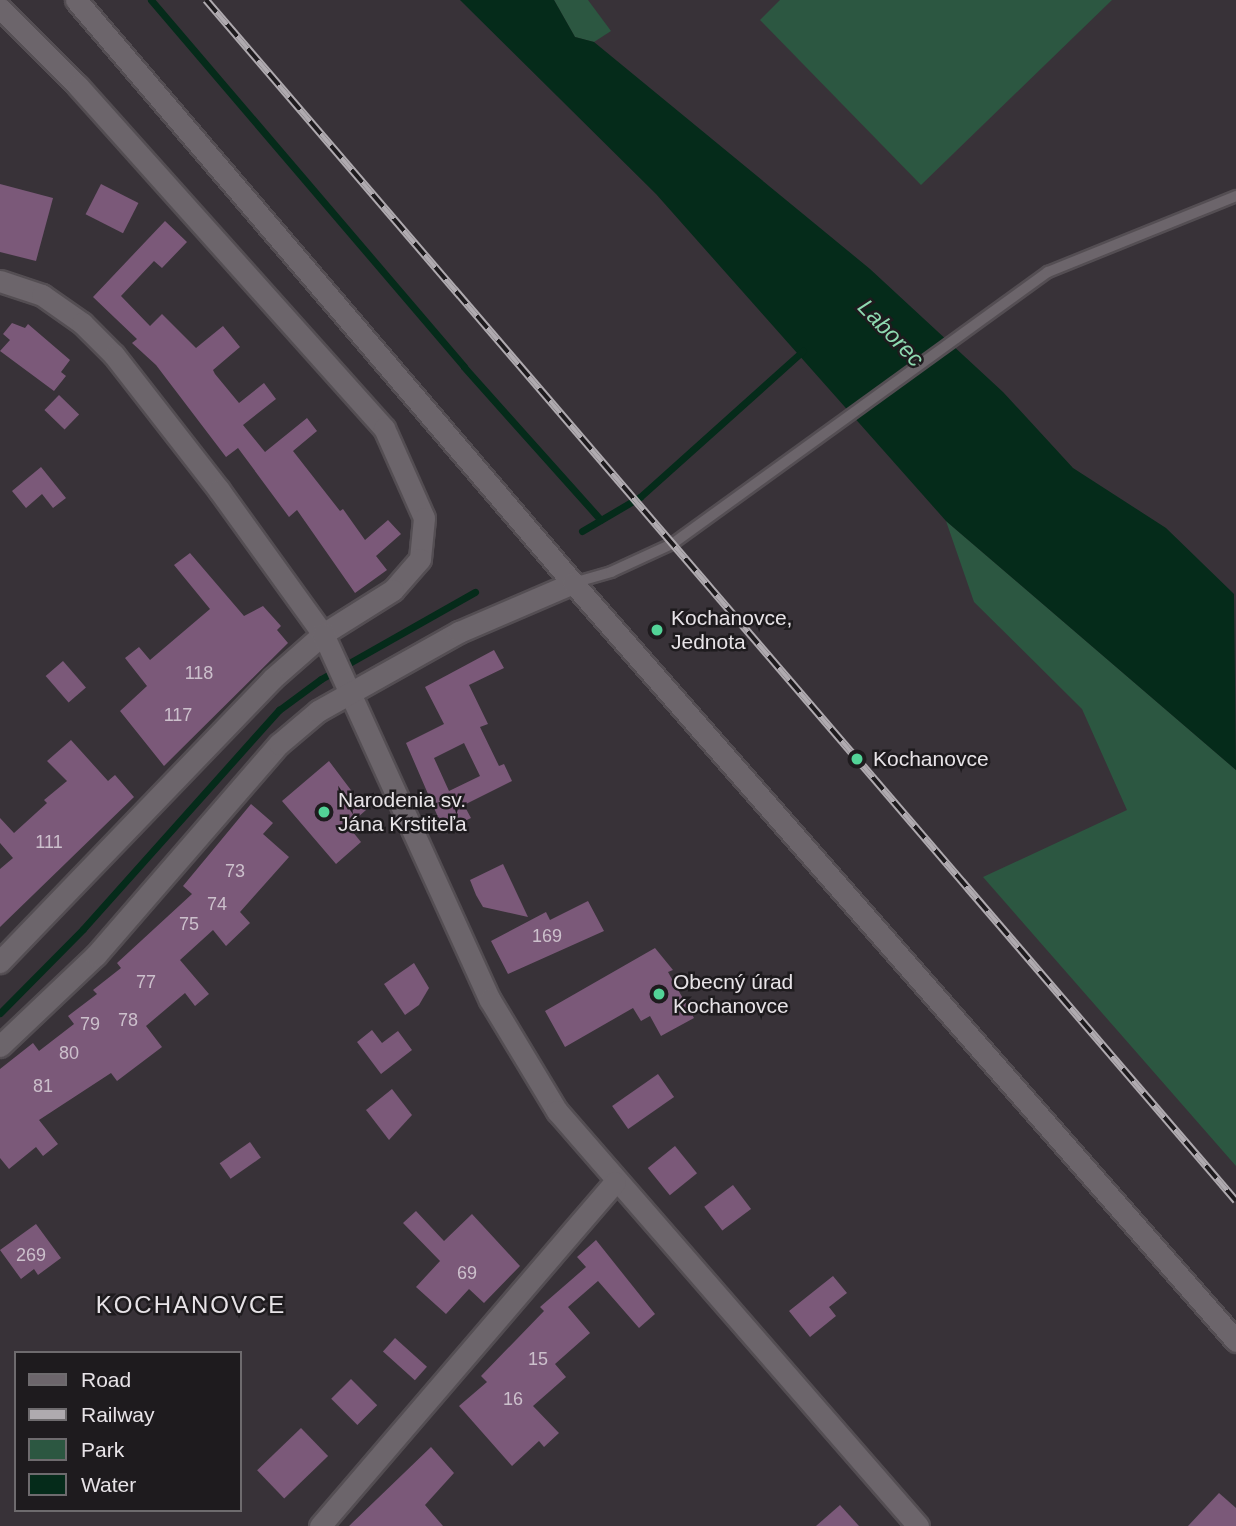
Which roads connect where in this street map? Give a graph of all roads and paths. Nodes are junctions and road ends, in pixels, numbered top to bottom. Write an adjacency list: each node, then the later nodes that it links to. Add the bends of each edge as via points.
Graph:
1 (76, 0): 5 (street)
2 (0, 8): 6 (street, via 78,86 384,428 424,518 420,559 393,590)
3 (1236, 196): 5 (lane, via 1048,272 731,503 640,561)
4 (0, 281): 6 (street, via 42,295 82,323 114,355)
5 (573, 583): 7 (street); 11 (street)
6 (323, 634): 7 (street); 8 (street, via 272,680)
7 (347, 684): 9 (street, via 279,744 96,956); 10 (street, via 512,1042 557,1111)
8 (0, 962)
9 (0, 1046)
10 (615, 1181): 12 (street); 13 (street)
11 (1236, 1340)
12 (320, 1526)
13 (918, 1526)

